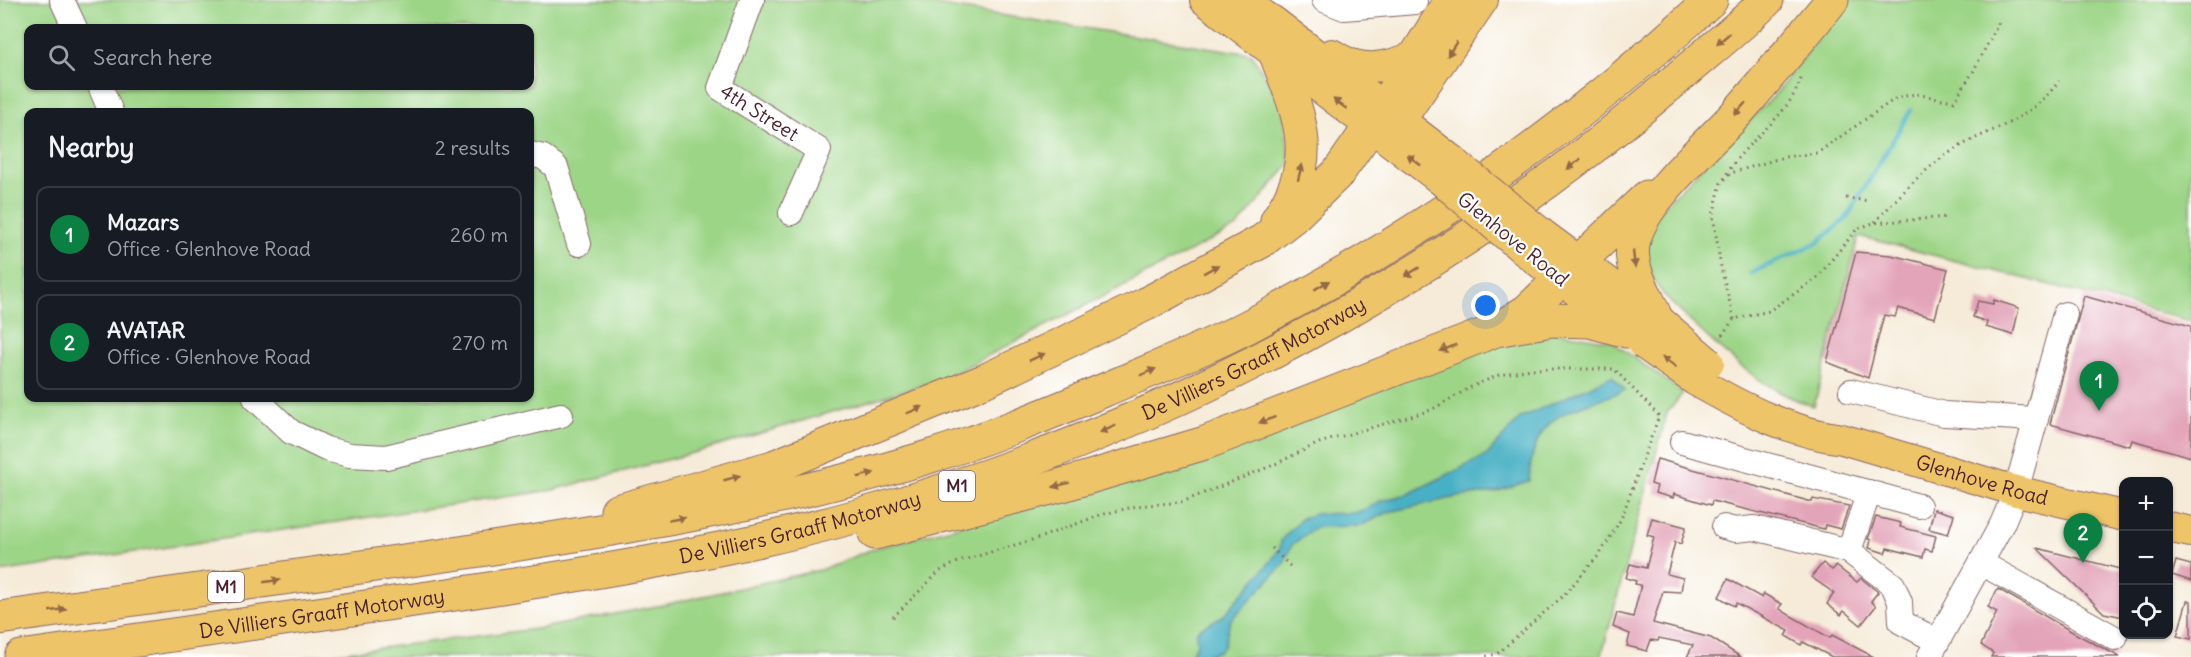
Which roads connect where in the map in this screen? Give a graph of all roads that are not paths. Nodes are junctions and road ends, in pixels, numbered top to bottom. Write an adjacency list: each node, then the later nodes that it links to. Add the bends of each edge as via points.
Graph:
1 (62, 0): 12 (street)
2 (752, 0): 20 (street, 4th Street, via 720,88 819,150)
3 (1205, 0): 13 (main road, Glenhove Road)
4 (1240, 0): 13 (main road, Glenhove Road)
5 (1324, 0): 11 (street, via 1344,8)
6 (1449, 0): 14 (main road)
7 (1483, 0): 17 (main road, one-way to 17)
8 (1712, 0): 41 (highway, M1, one-way to 8, via 684,518 878,472 1052,412 1162,366 1284,307 1470,193 1590,106)
9 (1767, 0): 39 (highway, De Villiers Graaff Motorway / M1, one-way to 39, via 1570,167 1481,229 1302,338 1164,405 998,472 859,516)
10 (1832, 0): 19 (highway, one-way to 19, via 1736,114)
11 (1415, 2)
12 (73, 24)
13 (1289, 49): 14 (main road, via 1316,45 1354,67 1380,67); 17 (main road, Glenhove Road); 21 (highway, one-way to 13, via 1293,191 1304,150)
14 (1413, 57): 17 (main road)
15 (102, 90): 16 (street)
16 (109, 108)
17 (1385, 124): 21 (highway, via 1293,217); 23 (main road, Glenhove Road, bridge)
18 (534, 155): 22 (street, via 555,167)
19 (1693, 158): 23 (highway); 25 (highway, one-way to 25, via 1648,211 1634,236 1632,247)
20 (791, 213)
21 (1262, 241): 41 (highway, one-way to 21, via 539,534 773,467 911,412 1069,342)
22 (579, 244)
23 (1569, 269): 25 (main road, Glenhove Road); 26 (highway, via 1527,311)
24 (2065, 314): 30 (street)
25 (1647, 329): 26 (highway, via 1551,320); 32 (main road, Glenhove Road, bridge, via 1703,372 1842,439)
26 (1496, 330): 39 (highway, one-way to 39, via 1205,442 1066,484 799,550 763,553)
27 (1851, 391): 30 (street, via 1944,414)
28 (259, 402): 29 (street, via 291,432 326,449 386,457)
29 (561, 415)
30 (2036, 419): 32 (street)
31 (1682, 442): 33 (street)
32 (2016, 491): 35 (main road, Glenhove Road); 42 (street)
33 (1869, 492): 34 (street); 40 (street)
34 (1919, 506)
35 (2119, 515)
36 (1724, 527): 40 (street, via 1751,528)
37 (2173, 528): 38 (main road)
38 (2191, 532)
39 (742, 544): 46 (highway, De Villiers Graaff Motorway / M1, via 600,572)
40 (1849, 551): 45 (street, via 1893,585 1900,602 1901,622)
41 (453, 554): 43 (highway, M1, one-way to 41)
42 (1981, 563): 44 (street); 45 (street)
43 (0, 618)
44 (2115, 638)
45 (1933, 649)
46 (21, 657)

